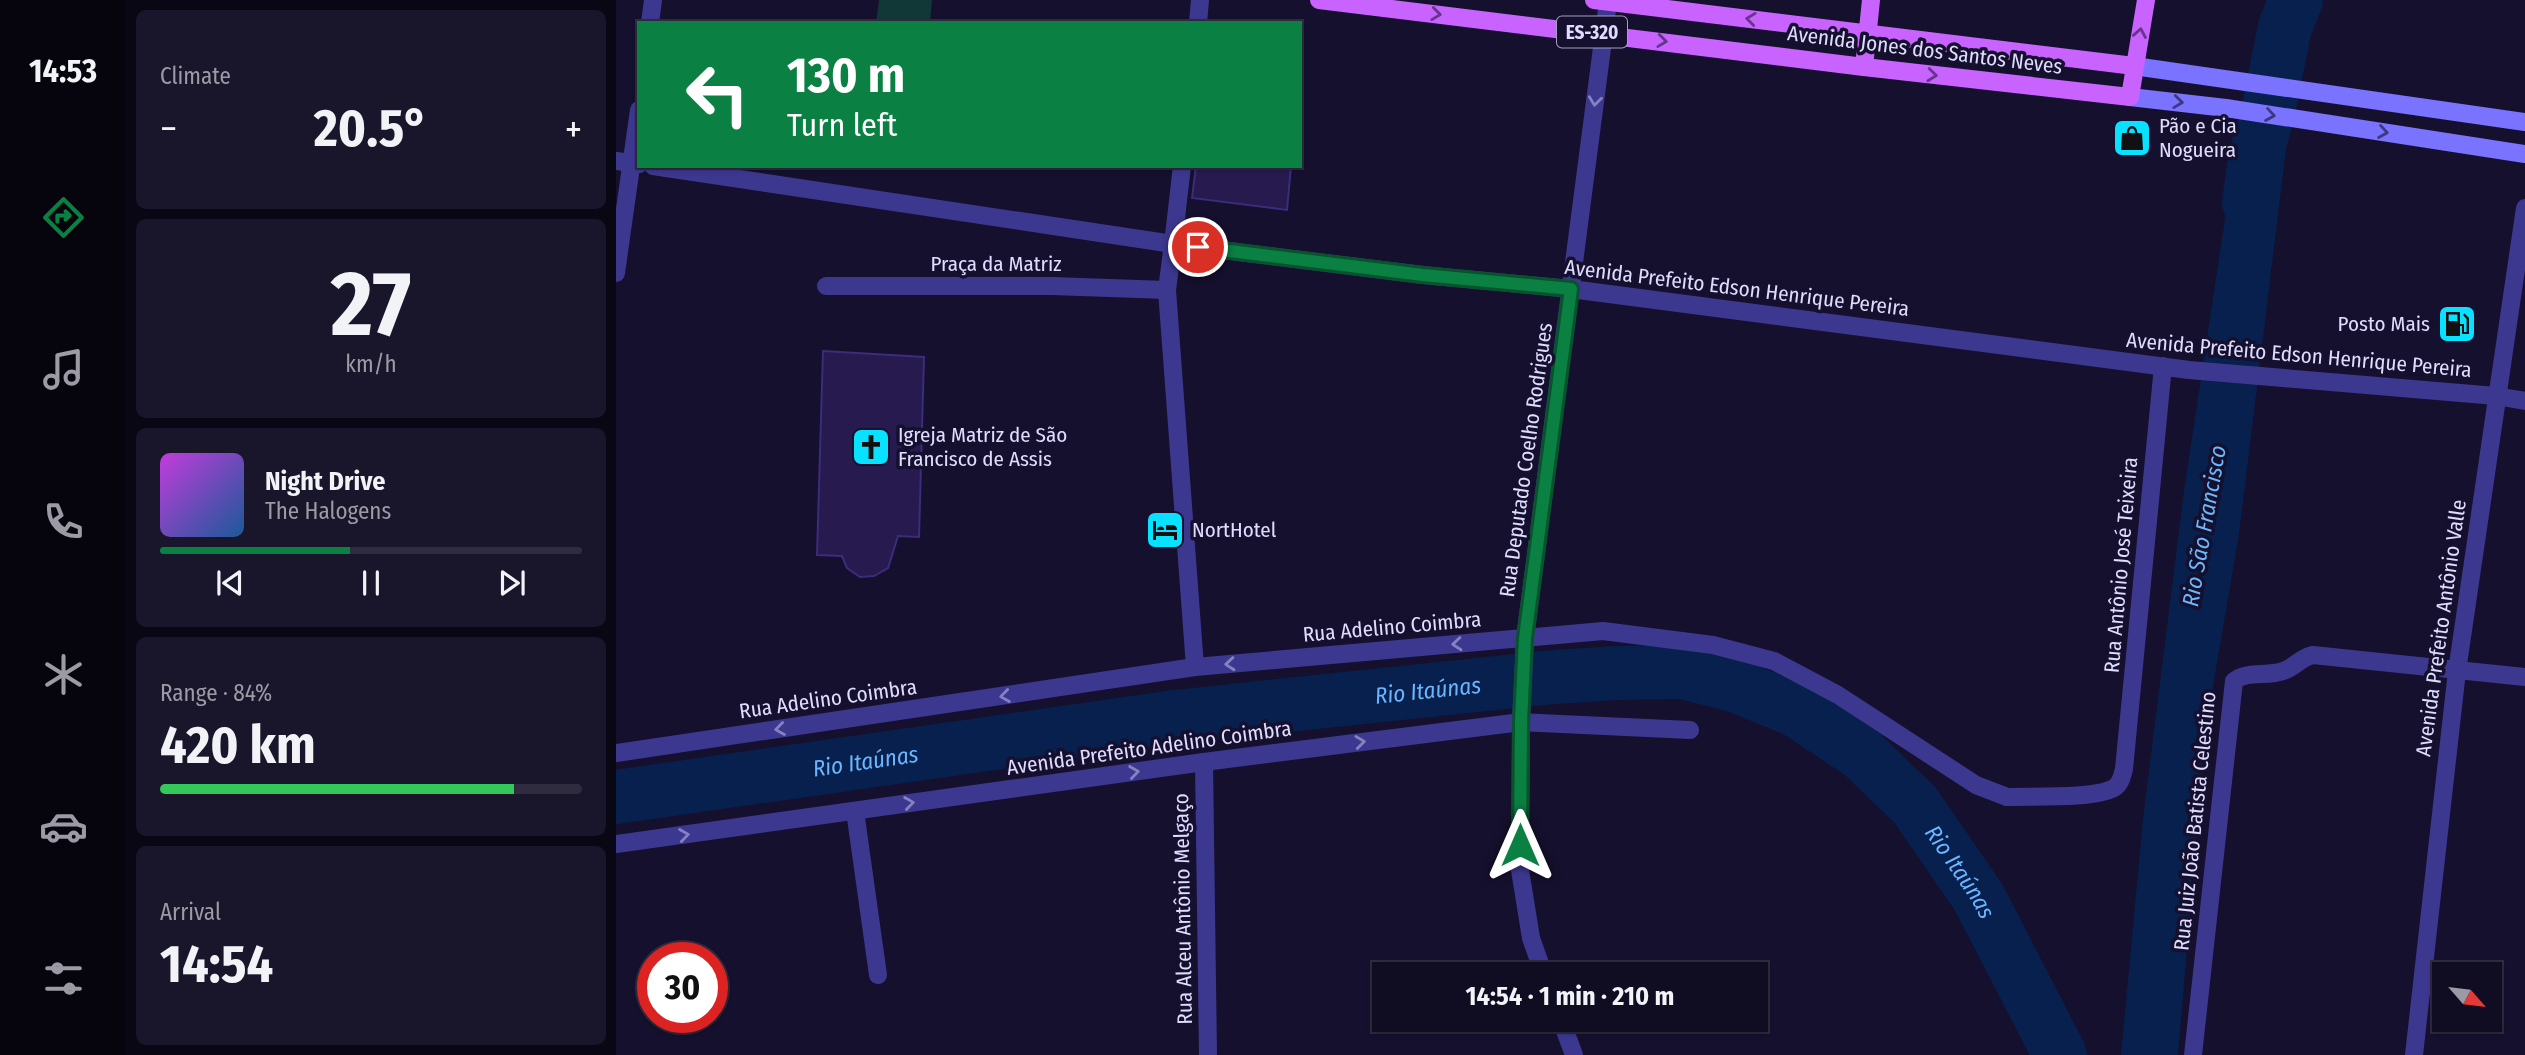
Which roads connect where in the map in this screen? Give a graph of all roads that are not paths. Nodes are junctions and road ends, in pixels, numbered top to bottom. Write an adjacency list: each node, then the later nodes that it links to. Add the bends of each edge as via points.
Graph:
1 (653, 0): 7 (street)
2 (1200, 0): 8 (street)
3 (1319, 0): 10 (main road, Avenida Jones dos Santos Neves / ES-320, one-way to 10)
4 (1871, 0): 9 (main road)
5 (2146, 0): 11 (main road, one-way to 5)
6 (1601, 1): 9 (main road, Avenida Jones dos Santos Neves / ES-320, one-way to 6); 10 (street, Rua Deputado Coelho Rodrigues)
7 (650, 21)
8 (1198, 21)
9 (1868, 33): 11 (main road, Avenida Jones dos Santos Neves / ES-320); 12 (main road)
10 (1604, 34): 12 (main road, Avenida Jones dos Santos Neves / ES-320, one-way to 12); 24 (street, Rua Deputado Coelho Rodrigues, one-way to 24)
11 (2134, 66): 13 (main road); 15 (main road, Avenida Jones dos Santos Neves / ES-320)
12 (1864, 67): 13 (main road, Avenida Jones dos Santos Neves / ES-320, one-way to 13)
13 (2130, 97): 16 (main road, Avenida Jones dos Santos Neves / ES-320, one-way to 16)
14 (637, 121): 17 (street)
15 (2525, 122)
16 (2525, 154)
17 (629, 163): 22 (street)
18 (666, 168): 21 (street, Avenida Prefeito Edson Henrique Pereira)
19 (1182, 168): 21 (street)
20 (2525, 208): 27 (street, Avenida Prefeito Antônio Valle)
21 (1173, 244): 24 (street, Avenida Prefeito Edson Henrique Pereira); 25 (street)
22 (616, 273)
23 (826, 286): 25 (street, Praça da Matriz)
24 (1571, 289): 26 (street, Avenida Prefeito Edson Henrique Pereira); 29 (street, Rua Deputado Coelho Rodrigues)
25 (1167, 290): 30 (street)
26 (2163, 366): 27 (street, Avenida Prefeito Edson Henrique Pereira); 37 (street, Rua Antônio José Teixeira)
27 (2496, 396): 28 (street, Avenida Prefeito Edson Henrique Pereira); 31 (street, Avenida Prefeito Antônio Valle)
28 (2525, 401)
29 (1525, 644): 30 (street, Rua Adelino Coimbra, one-way to 30); 33 (street, Rua Deputado Coelho Rodrigues); 37 (street, Rua Adelino Coimbra, via 1603,631 1747,652 1838,695 1976,785 2007,797 2100,793 2120,783)
30 (1195, 667): 35 (street, Rua Adelino Coimbra, one-way to 35)
31 (2457, 671): 32 (street, Rua Juiz João Batista Celestino); 45 (street, Rua Juiz João Batista Celestino, via 2308,656 2281,672 2242,675 2234,681); 46 (street, Avenida Prefeito Antônio Valle)
32 (2525, 677)
33 (1521, 713): 34 (street, Avenida Prefeito Adelino Coimbra); 36 (street, Avenida Prefeito Adelino Coimbra, one-way to 33); 40 (street, Rua Deputado Coelho Rodrigues, via 1520,870)
34 (1690, 730)
35 (616, 753)
36 (1204, 762): 38 (street, Avenida Prefeito Adelino Coimbra, one-way to 36); 43 (street, Rua Alceu Antônio Melgaço)
37 (2124, 769)
38 (855, 811): 39 (street, Avenida Prefeito Adelino Coimbra, one-way to 38); 41 (street)
39 (616, 844)
40 (1539, 962)
41 (878, 975)
42 (1565, 1032): 44 (street)
43 (1208, 1055)
44 (1574, 1055)
45 (2193, 1055)
46 (2414, 1055)

